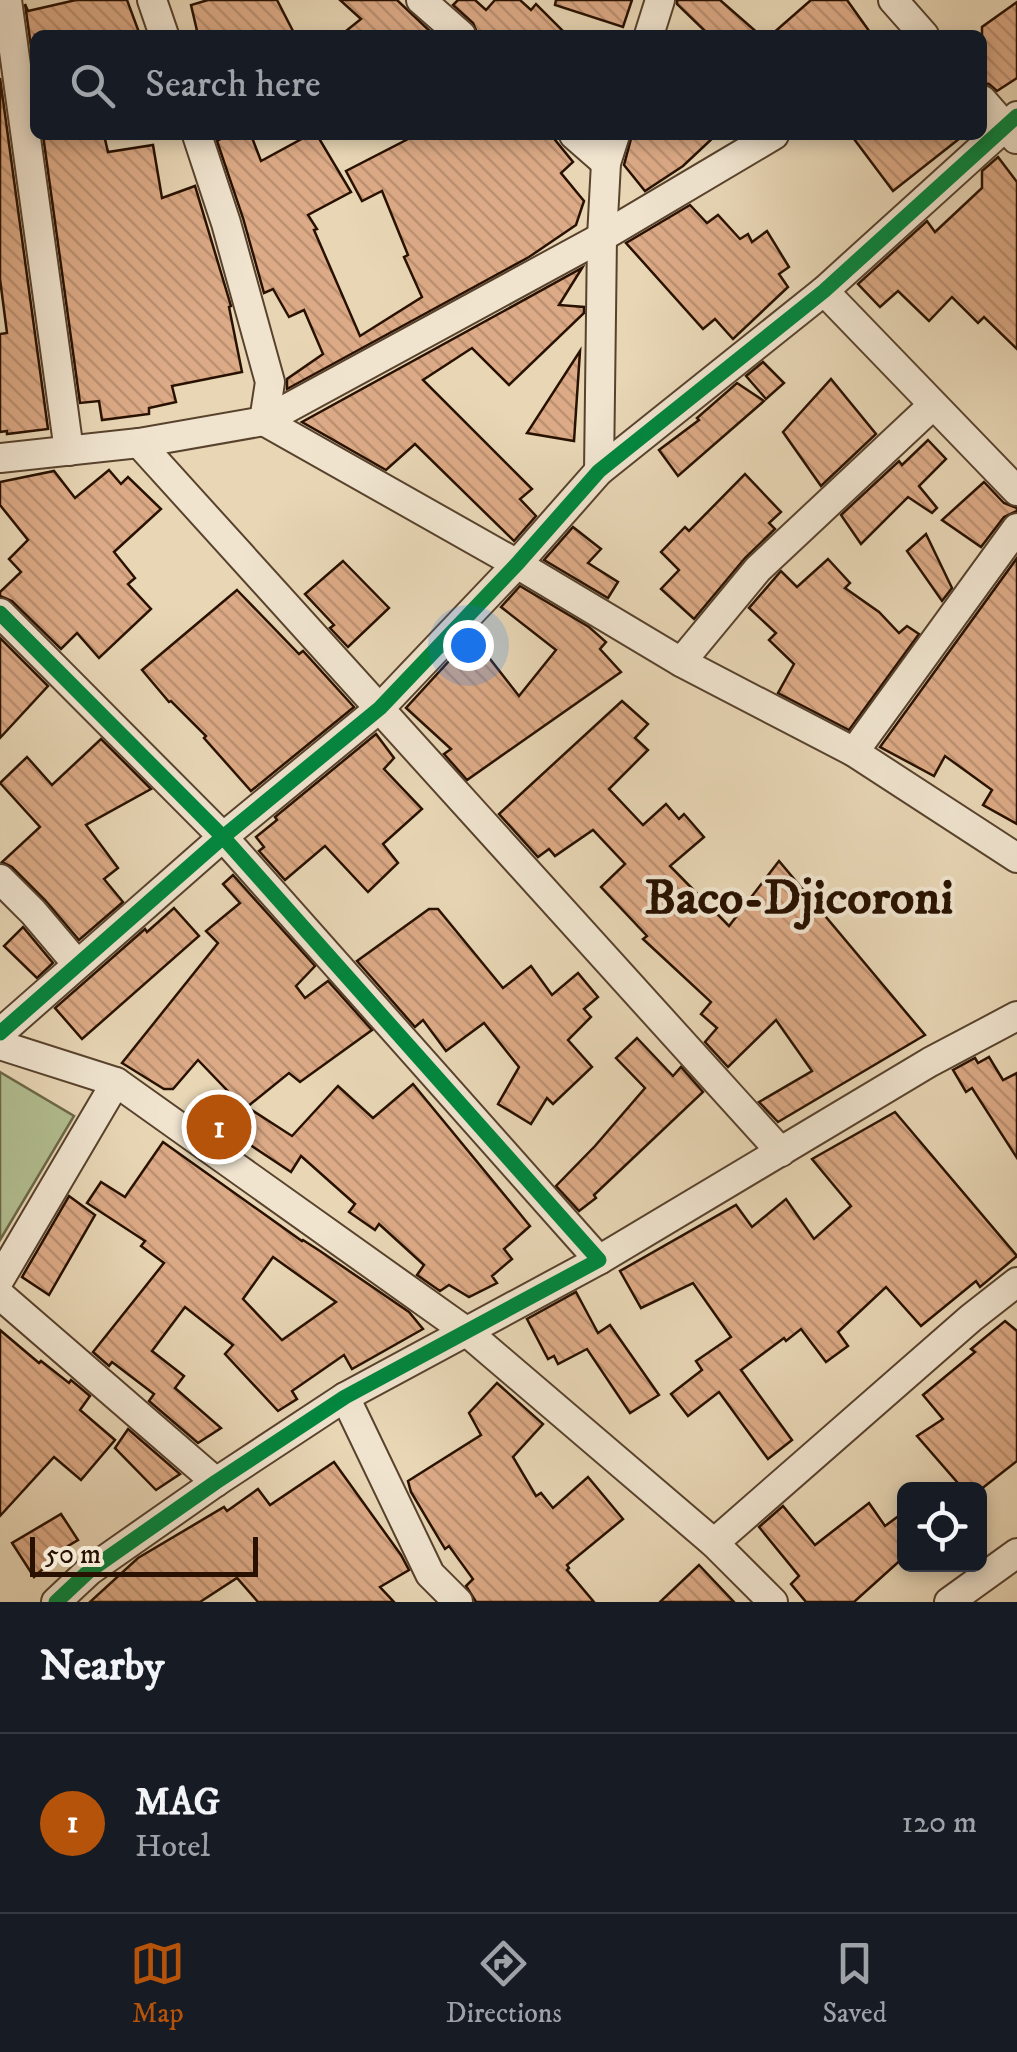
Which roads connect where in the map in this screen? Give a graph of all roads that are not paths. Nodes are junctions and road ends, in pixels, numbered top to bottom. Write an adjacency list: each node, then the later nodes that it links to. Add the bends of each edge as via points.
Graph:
1 (8, 0): 22 (street)
2 (152, 0): 6 (street)
3 (421, 0): 7 (street)
4 (660, 0): 8 (street)
5 (893, 0): 9 (street)
6 (162, 30)
7 (455, 30)
8 (651, 30)
9 (920, 30)
10 (987, 105): 11 (street)
11 (1013, 128): 18 (street)
12 (199, 140): 20 (street, via 270,382)
13 (580, 140): 16 (street)
14 (613, 140): 16 (street)
15 (766, 140): 17 (street)
16 (606, 163): 17 (street)
17 (602, 237): 20 (street); 24 (street)
18 (824, 291): 19 (street); 24 (street)
19 (934, 406): 25 (street); 29 (street, via 758,569)
20 (264, 421): 21 (street); 27 (street)
21 (139, 443): 22 (street); 30 (street)
22 (68, 450): 23 (street)
23 (0, 458)
24 (600, 472): 27 (street)
25 (1017, 491)
26 (1017, 528): 31 (street)
27 (518, 564): 29 (street); 30 (street)
28 (0, 613): 32 (street)
29 (682, 662): 31 (street)
30 (380, 708): 32 (street); 40 (street)
31 (854, 752): 33 (street)
32 (223, 838): 35 (street); 41 (street)
33 (1017, 858)
34 (0, 879): 35 (street)
35 (77, 964): 37 (street)
36 (1017, 1016): 40 (street)
37 (0, 1034)
38 (0, 1045): 39 (street)
39 (116, 1082): 42 (street); 45 (street)
40 (781, 1152): 41 (street)
41 (599, 1260): 45 (street)
42 (0, 1279)
43 (1017, 1282): 48 (street)
44 (0, 1295): 47 (street)
45 (467, 1332): 46 (street); 48 (street)
46 (345, 1397): 47 (street); 51 (street, via 430,1574)
47 (216, 1482): 50 (street)
48 (714, 1543): 52 (street)
49 (1017, 1553): 53 (street)
50 (56, 1602)
51 (458, 1602)
52 (774, 1602)
53 (949, 1602)

